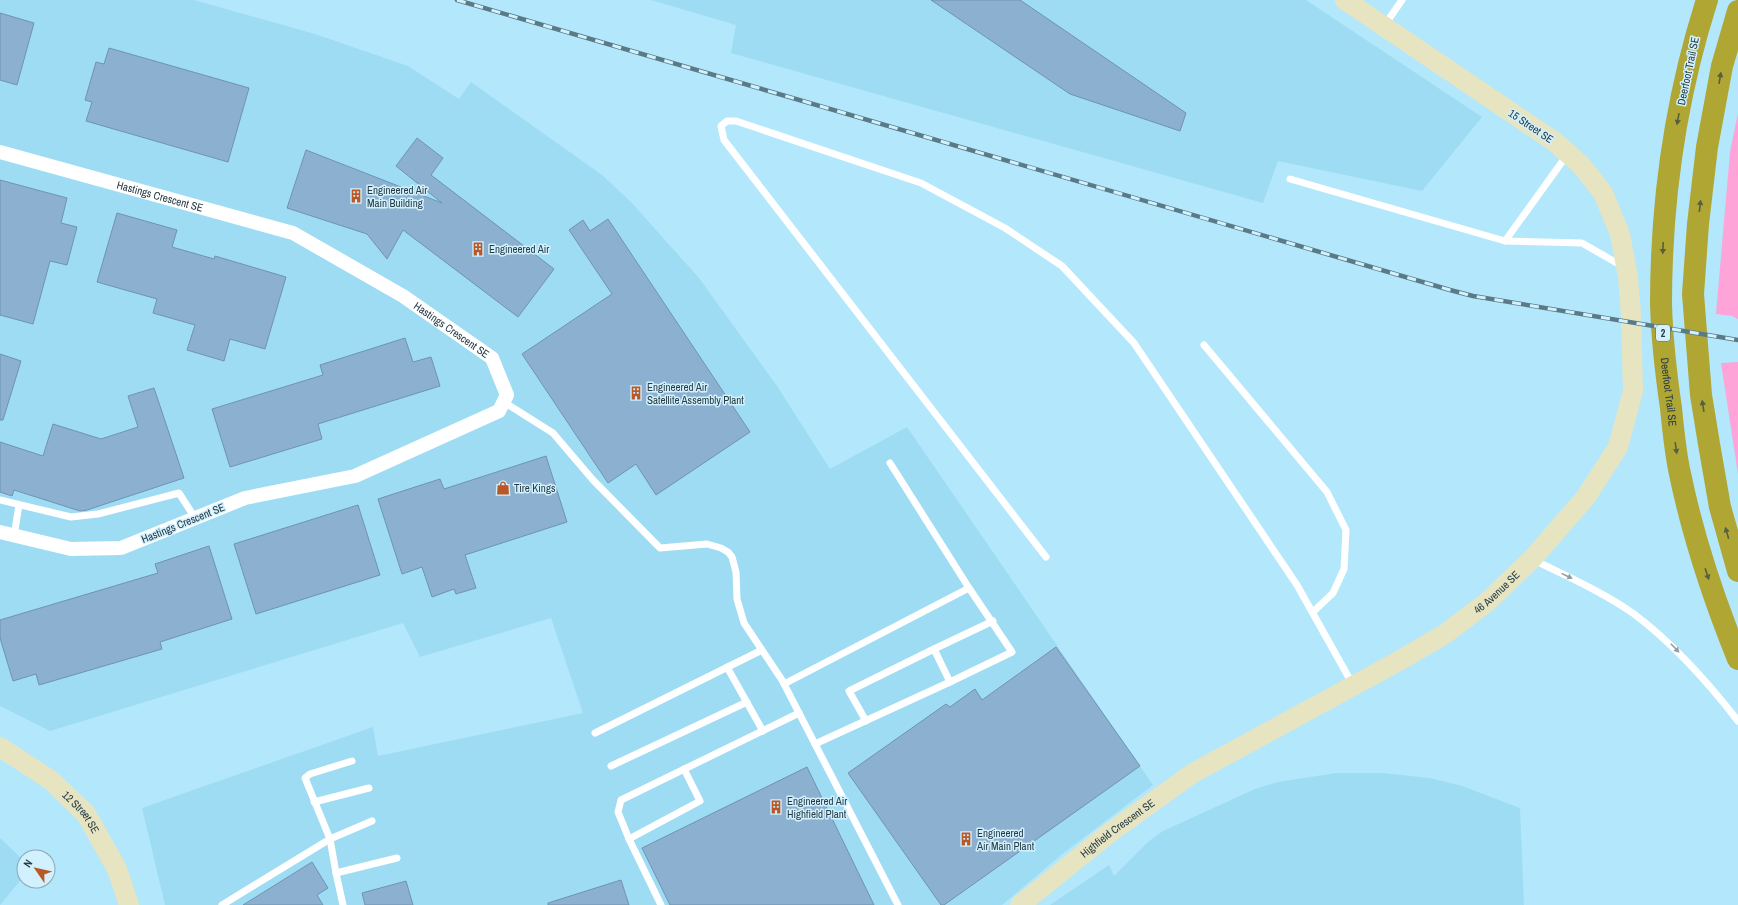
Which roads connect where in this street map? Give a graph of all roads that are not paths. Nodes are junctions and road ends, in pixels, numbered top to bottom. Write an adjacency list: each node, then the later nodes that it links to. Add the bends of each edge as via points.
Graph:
1 (1345, 0): 5 (street, 15 Street SE)
2 (1402, 0): 5 (lane)
3 (1707, 0): 28 (highway, Deerfoot Trail SE / 2, one-way to 28, via 1697,30 1686,80 1667,188 1662,277 1663,343 1679,467 1689,514 1719,612)
4 (1738, 12): 22 (highway, one-way to 4, via 1720,507 1707,430 1694,294 1698,224 1707,147 1722,66)
5 (1384, 26): 7 (street, 15 Street SE)
6 (0, 152): 13 (street, Hastings Crescent SE, via 293,233 403,296 492,358 507,395)
7 (1568, 153): 9 (lane); 10 (street, 15 Street SE, via 1603,193 1620,234)
8 (1290, 179): 9 (lane)
9 (1505, 241): 10 (lane, via 1582,243)
10 (1626, 268): 11 (street, 15 Street SE)
11 (1631, 315): 21 (street, 46 Avenue SE, via 1633,391 1618,447 1586,497)
12 (1204, 345): 24 (lane, via 1327,492 1346,530 1344,569 1333,593)
13 (504, 402): 17 (street, Hastings Crescent SE, via 499,411 355,476 245,498); 27 (lane, via 554,433 593,480 660,548 707,544 728,552 736,572 737,599 744,623)
14 (890, 463): 23 (lane)
15 (0, 500): 16 (lane)
16 (19, 505): 17 (lane, via 71,517 98,514 179,493); 19 (lane)
17 (195, 518): 19 (street, Hastings Crescent SE, via 121,548 71,549)
18 (0, 532): 19 (street, Hastings Crescent SE)
19 (14, 536)
20 (1046, 557): 24 (lane, via 724,140 721,126 727,121 736,121 921,182 1005,228 1062,266 1134,343)
21 (1532, 559): 32 (street, 46 Avenue SE, via 1487,602 1445,634); 36 (lane, one-way to 36, via 1593,589 1633,614 1671,644 1716,692)
22 (1738, 571)
23 (969, 588): 25 (lane); 31 (lane)
24 (1313, 612): 32 (lane)
25 (993, 621): 26 (lane); 30 (lane, via 1012,652)
26 (934, 649): 30 (lane); 35 (lane, via 850,691)
27 (762, 650): 29 (lane); 31 (lane)
28 (1738, 659)
29 (727, 667): 33 (lane); 38 (lane)
30 (950, 682): 35 (lane)
31 (784, 684): 34 (lane)
32 (1353, 686): 41 (street, 46 Avenue SE)
33 (747, 702): 37 (lane); 43 (lane)
34 (799, 714): 37 (lane); 39 (lane)
35 (866, 721): 39 (lane)
36 (1738, 721)
37 (763, 731): 44 (lane)
38 (595, 733)
39 (815, 744): 56 (lane)
40 (0, 747): 52 (street, 12 Street SE, via 52,782 86,814 117,869)
41 (1219, 759): 57 (street, Highfield Crescent SE, via 1193,773 1108,834)
42 (352, 761): 46 (lane, via 310,774 305,778)
43 (611, 766)
44 (684, 769): 49 (lane, via 621,800 618,812); 49 (lane, via 700,801)
45 (369, 788): 46 (lane)
46 (314, 802): 48 (lane)
47 (372, 821): 48 (lane)
48 (330, 838): 51 (lane); 53 (lane)
49 (628, 839): 55 (lane)
50 (397, 858): 51 (lane)
51 (336, 873): 54 (lane)
52 (129, 905)
53 (222, 905)
54 (343, 905)
55 (661, 905)
56 (898, 905)
57 (1020, 905)

